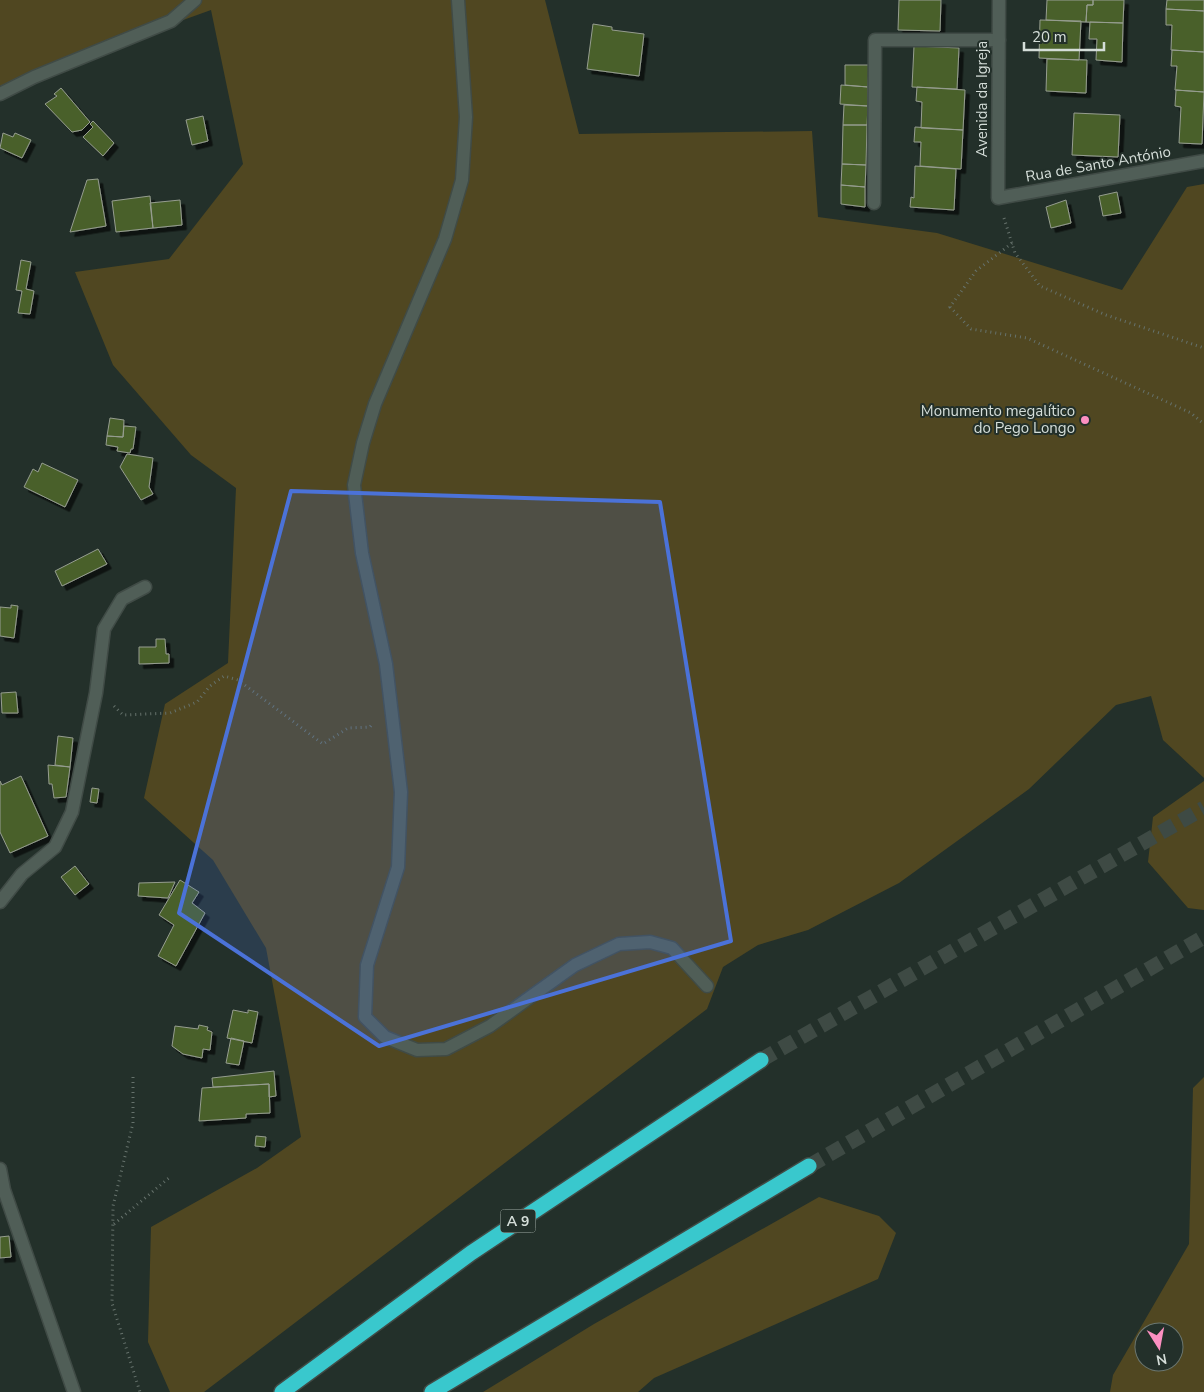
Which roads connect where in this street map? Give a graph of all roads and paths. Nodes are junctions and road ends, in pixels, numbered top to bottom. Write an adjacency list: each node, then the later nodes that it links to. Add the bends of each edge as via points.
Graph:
1 (195, 0): 5 (street, via 171,22)
2 (458, 0): 14 (street, via 466,117 462,180 445,239 374,404 354,485 362,552 386,664)
3 (999, 0): 4 (street, Avenida da Igreja)
4 (999, 40): 7 (street, Avenida da Igreja); 8 (street, via 875,40)
5 (0, 94)
6 (1204, 161): 7 (street, Rua de Santo António)
7 (998, 198): 9 (path)
8 (874, 204)
9 (1012, 243): 10 (path, via 1015,253 1040,286 1106,315); 11 (path, via 976,271 950,307 971,329 1027,338 1191,413)
10 (1204, 348)
11 (1204, 424)
12 (145, 587): 13 (street, via 122,599 104,629)
13 (96, 693): 14 (path, via 106,698 122,715 170,713 197,702 210,686 224,676 238,680 324,744 348,728 370,727); 15 (street, via 72,812 55,847 22,874)
14 (391, 705): 16 (street, via 401,792 398,867 367,965 365,1017 385,1037 417,1050 446,1049 490,1026 575,965 620,944 650,942 672,948)
15 (0, 902)
16 (707, 986)
17 (761, 1060): 25 (highway, A 9, via 471,1252)
18 (133, 1077): 22 (path, via 132,1123 113,1206)
19 (809, 1166): 26 (highway)
20 (0, 1169): 23 (street, via 4,1190)
21 (170, 1177): 22 (path)
22 (113, 1224): 24 (path, via 112,1303)
23 (74, 1392)
24 (140, 1392)
25 (282, 1392)
26 (432, 1392)

